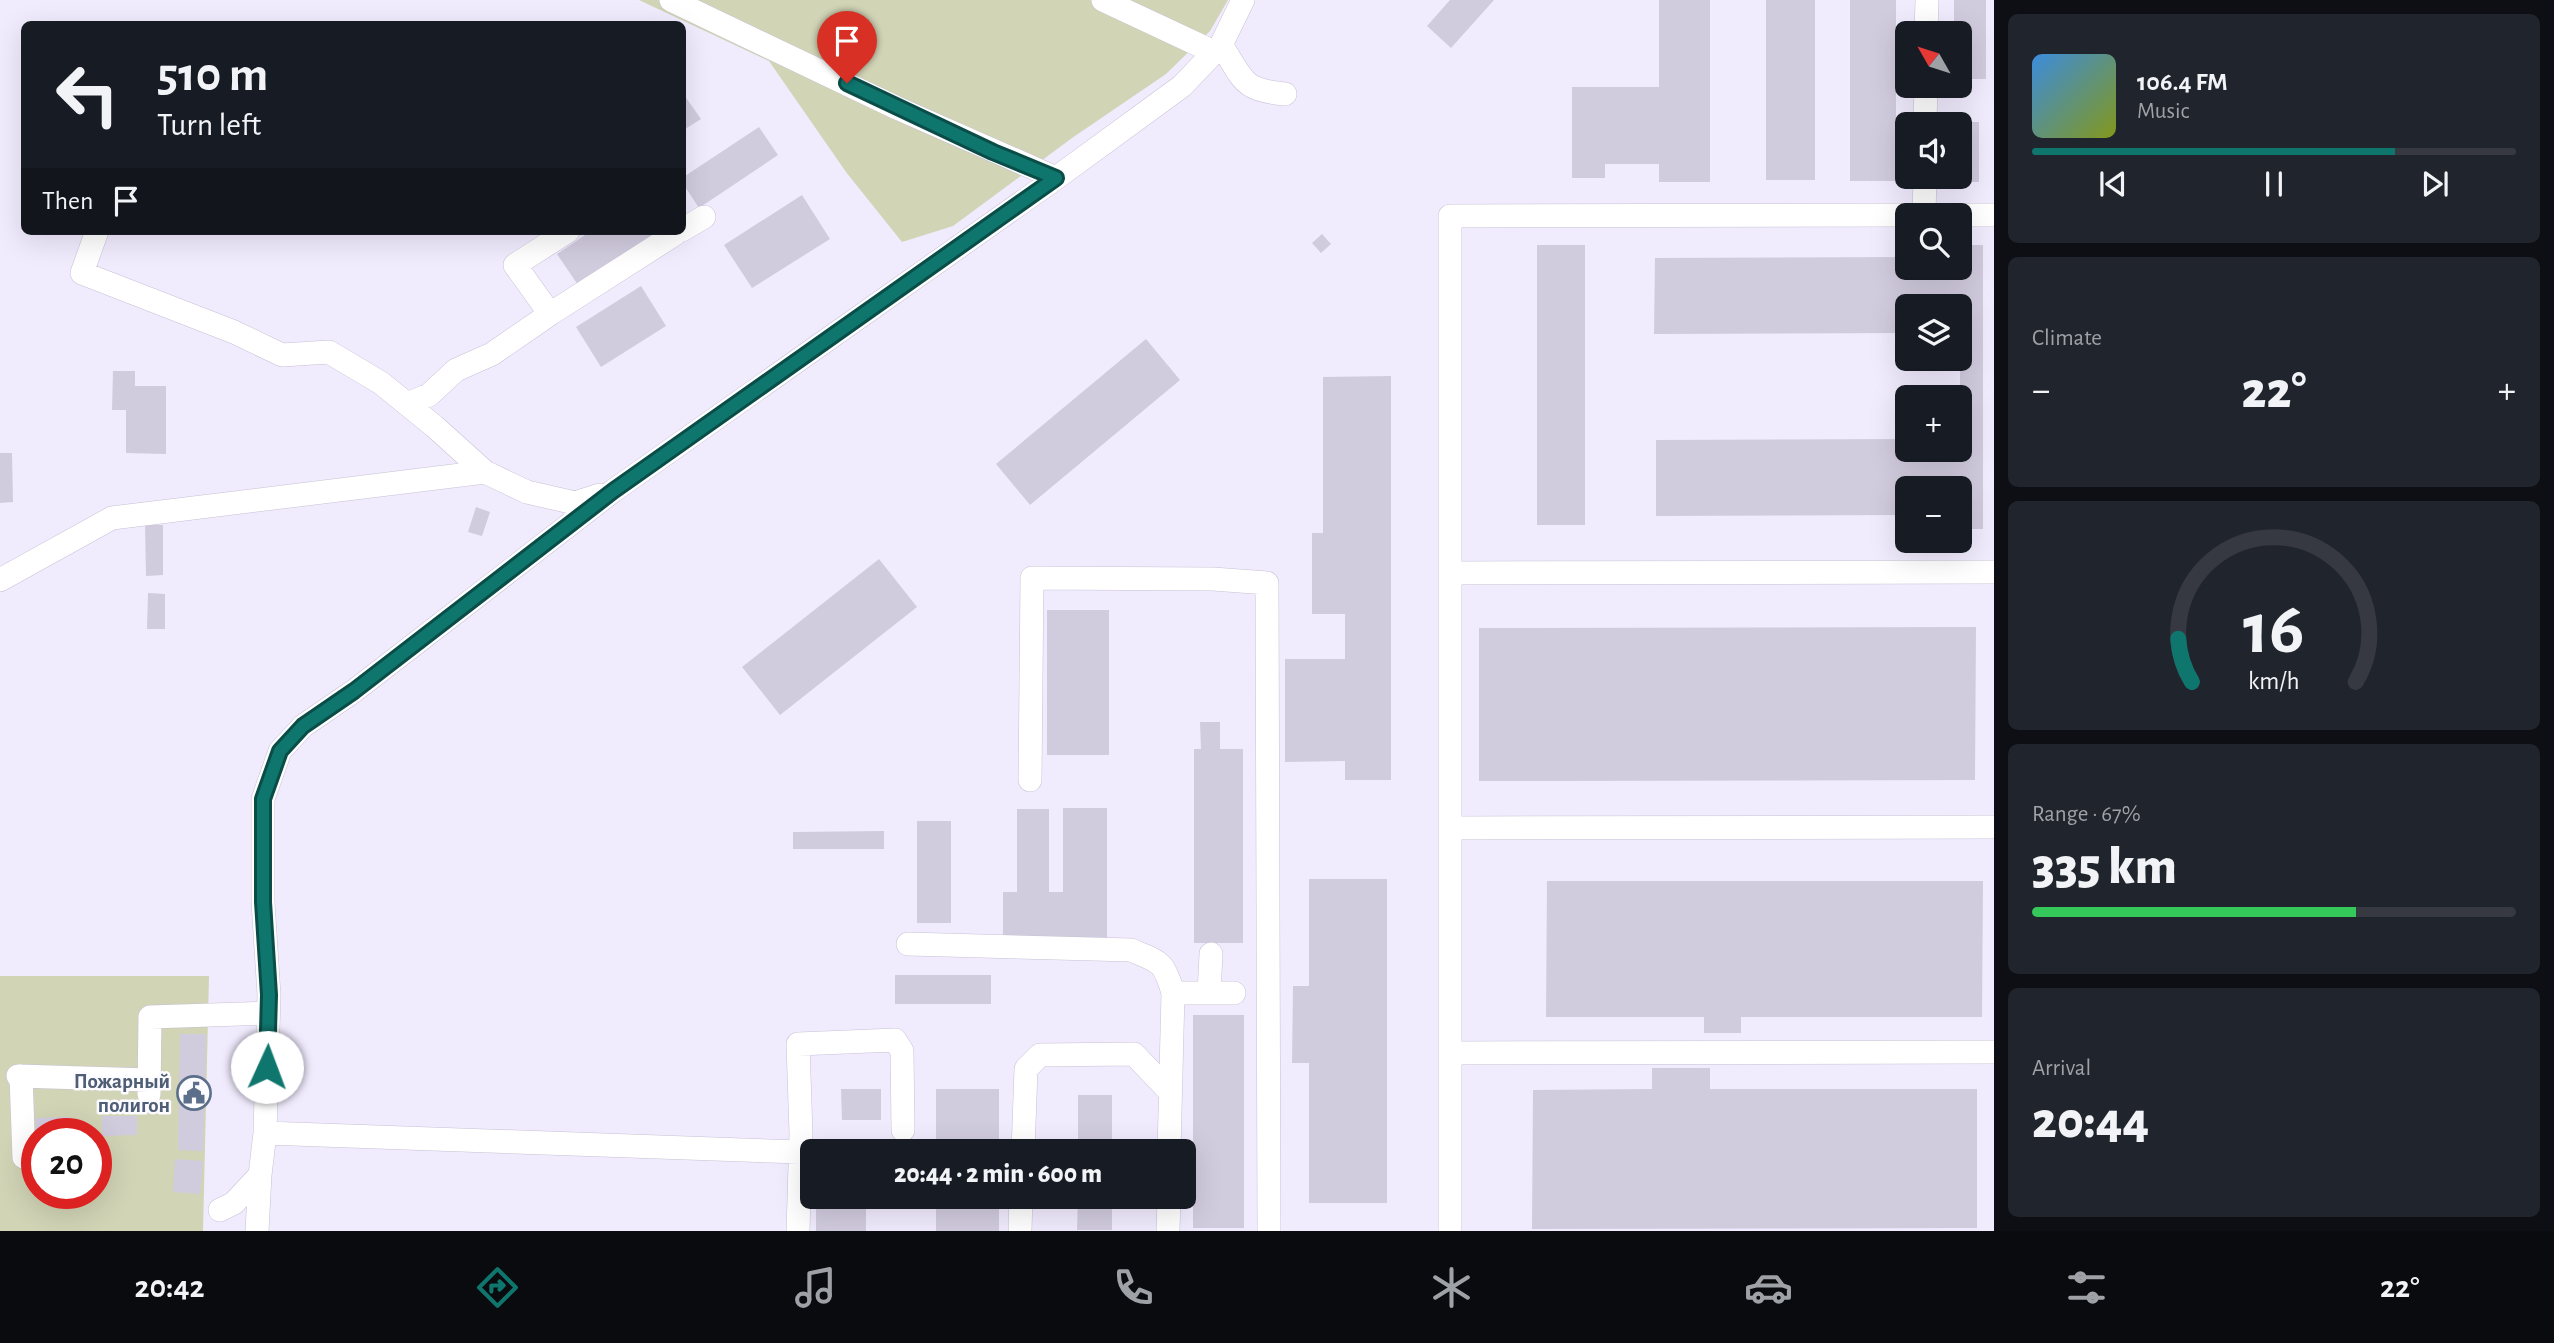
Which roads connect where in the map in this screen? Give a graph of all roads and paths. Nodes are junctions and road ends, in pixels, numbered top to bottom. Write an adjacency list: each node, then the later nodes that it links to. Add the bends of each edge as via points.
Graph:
1 (671, 0): 8 (lane)
2 (1103, 0): 6 (lane)
3 (1243, 0): 6 (lane)
4 (1927, 0): 5 (lane)
5 (1926, 21)
6 (1217, 48): 7 (lane, via 1259,92); 8 (lane, via 1182,86)
7 (1285, 94)
8 (1056, 178): 20 (lane)
9 (1895, 215): 22 (lane, via 1450,216)
10 (1972, 215): 11 (lane)
11 (1994, 215)
12 (704, 217): 13 (lane)
13 (686, 227)
14 (96, 235): 18 (lane, via 82,273 282,355 329,352)
15 (562, 235): 17 (lane, via 515,265)
16 (673, 235): 17 (lane)
17 (550, 314): 18 (lane, via 492,354 456,370 429,395)
18 (407, 404): 19 (lane)
19 (485, 472): 20 (lane, via 527,492 575,503); 23 (lane, via 112,519)
20 (613, 491): 32 (lane, via 303,726 280,751 263,799)
21 (1994, 572): 22 (lane)
22 (1450, 573): 26 (lane)
23 (0, 580)
24 (1030, 780): 50 (lane, via 1032,578 1267,583)
25 (1994, 827): 26 (lane)
26 (1450, 828): 34 (lane)
27 (908, 944): 29 (lane, via 1131,950 1160,962)
28 (1211, 954): 30 (lane)
29 (1172, 993): 30 (lane); 35 (lane)
30 (1209, 993): 31 (lane)
31 (1234, 993)
32 (268, 1013): 36 (lane, via 150,1017 149,1087 20,1076); 38 (lane)
33 (1994, 1052): 34 (lane)
34 (1450, 1053): 51 (lane)
35 (1170, 1093): 39 (lane, via 1134,1054 1040,1055 1026,1069); 40 (lane)
36 (22, 1118)
37 (904, 1130): 41 (lane, via 902,1051 895,1040 798,1044)
38 (265, 1133): 41 (lane); 42 (lane)
39 (1023, 1139)
40 (1169, 1139)
41 (800, 1152): 47 (lane)
42 (260, 1175): 45 (lane, via 234,1203); 46 (lane)
43 (1021, 1209): 48 (lane)
44 (1169, 1209): 49 (lane)
45 (219, 1210)
46 (257, 1231)
47 (798, 1231)
48 (1020, 1231)
49 (1168, 1231)
50 (1269, 1231)
51 (1450, 1231)

